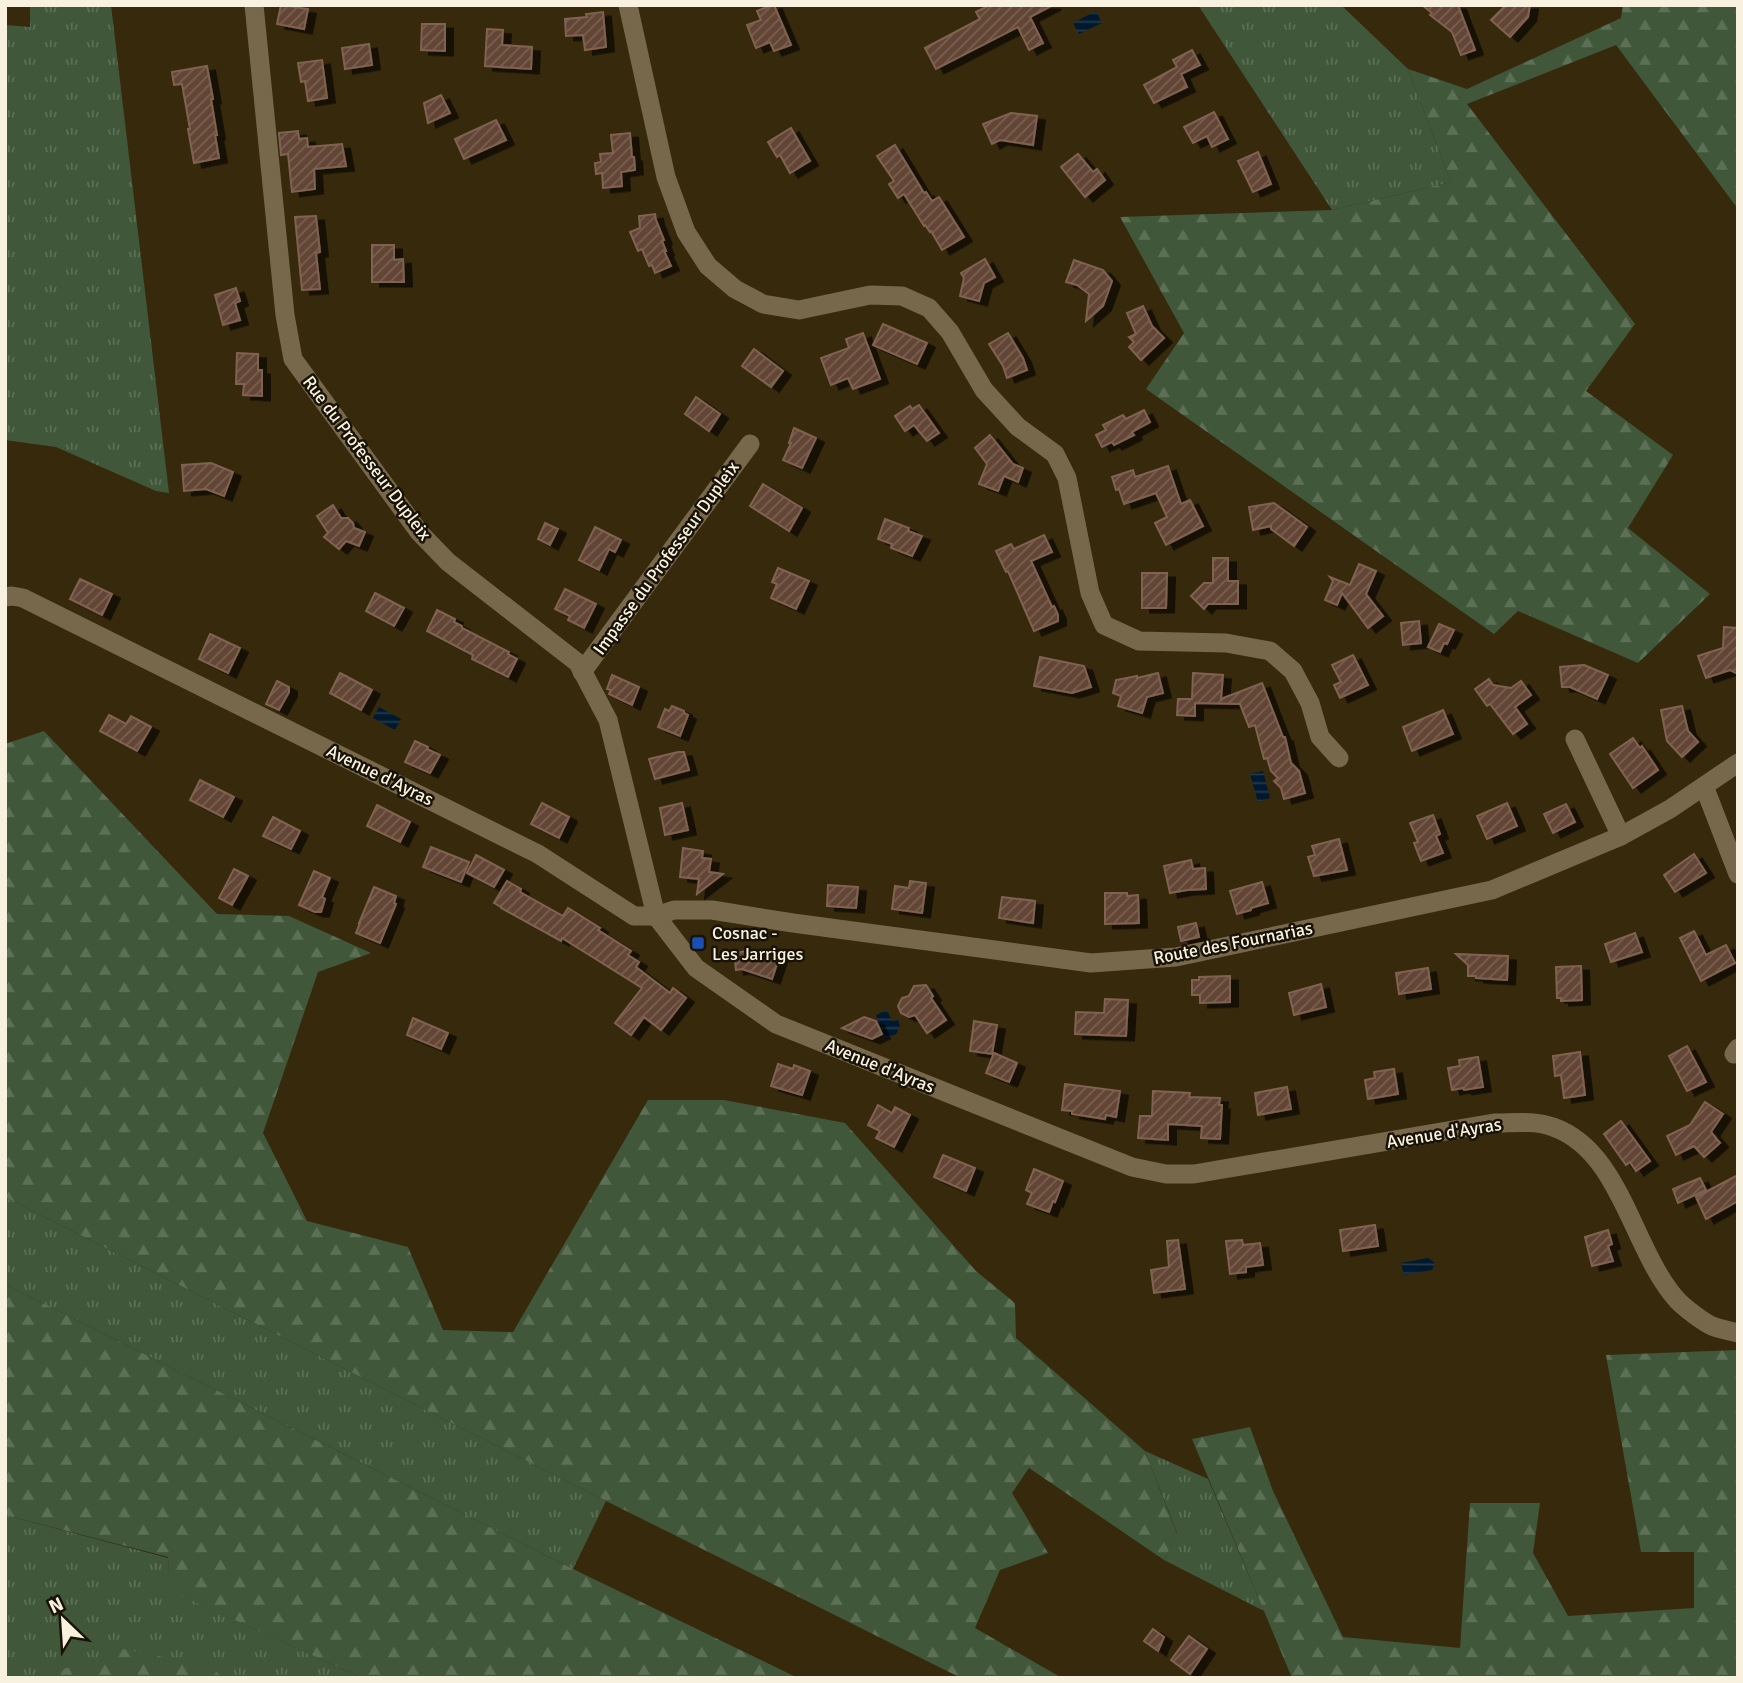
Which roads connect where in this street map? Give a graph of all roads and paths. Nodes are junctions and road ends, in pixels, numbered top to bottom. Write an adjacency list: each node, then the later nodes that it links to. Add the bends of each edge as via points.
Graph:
1 (254, 5): 5 (street, Rue du Professeur Dupleix, via 293,359 419,533 448,562 578,663)
2 (628, 5): 7 (street, via 666,177 685,232 708,266 735,289 763,304 799,310 870,295 902,296 929,307 950,332 984,390 1018,427 1055,454 1067,478 1090,593 1104,625 1139,641 1226,643 1270,651 1293,671 1320,737)
3 (750, 444): 5 (street, Impasse du Professeur Dupleix)
4 (14, 597): 12 (street, Avenue d'Ayras, via 538,854 634,916)
5 (582, 672): 12 (street, Rue du Professeur Dupleix, via 608,720)
6 (1575, 739): 10 (street)
7 (1339, 758)
8 (1738, 763): 9 (street, Route des Fournarias)
9 (1704, 786): 10 (street, Route des Fournarias); 11 (street)
10 (1621, 836): 12 (street, Route des Fournarias, via 1492,890 1176,957 1091,963 712,910 674,910)
11 (1738, 874)
12 (656, 916): 13 (street, Avenue d'Ayras, via 696,968 776,1024 1132,1167 1194,1174 1494,1123 1552,1126 1581,1142 1610,1177 1656,1273 1679,1302 1710,1325)
13 (1738, 1334)

